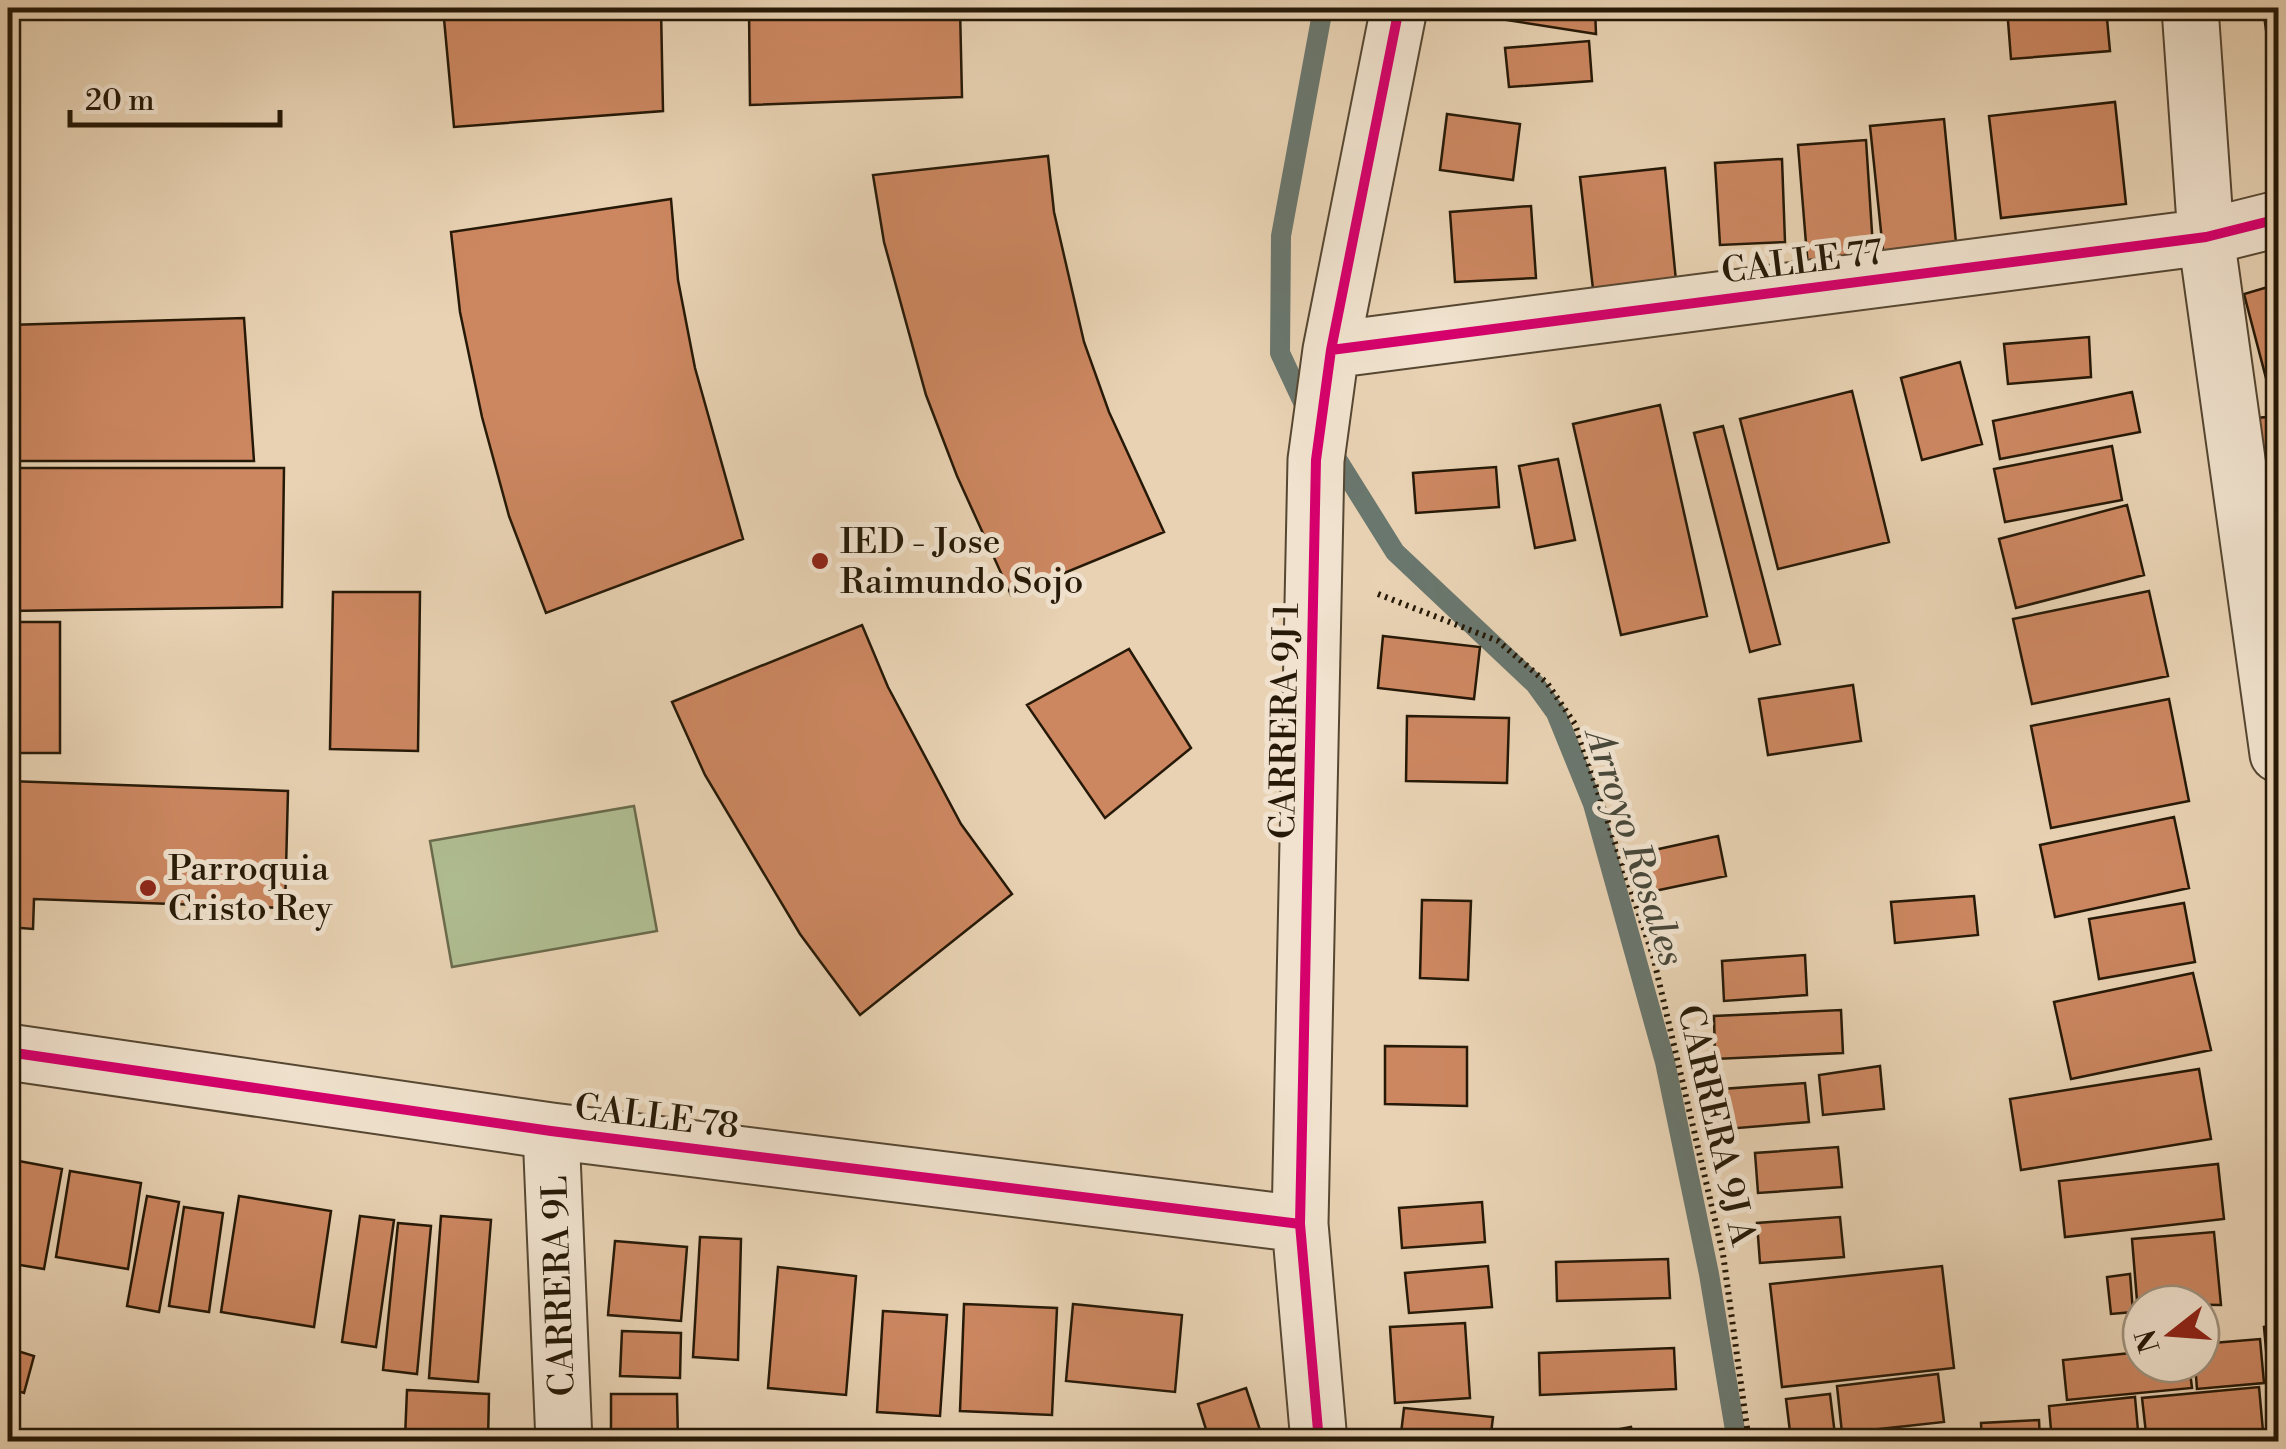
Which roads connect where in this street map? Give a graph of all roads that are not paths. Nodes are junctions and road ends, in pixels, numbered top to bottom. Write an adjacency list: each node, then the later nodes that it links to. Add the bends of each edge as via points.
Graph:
1 (1399, 8): 5 (street, CARRERA 9J 1)
2 (2190, 8): 4 (street)
3 (2278, 220): 4 (street, CALLE 77)
4 (2206, 237): 5 (street, CALLE 77); 6 (street)
5 (1331, 350): 9 (street, CARRERA 9J 1, via 1314,568)
6 (2278, 754)
7 (8, 1052): 8 (street, CALLE 78)
8 (551, 1131): 9 (street, CALLE 78); 10 (street, CARRERA 9L)
9 (1300, 1224): 11 (street, CARRERA 9J 1)
10 (564, 1442)
11 (1319, 1442)

